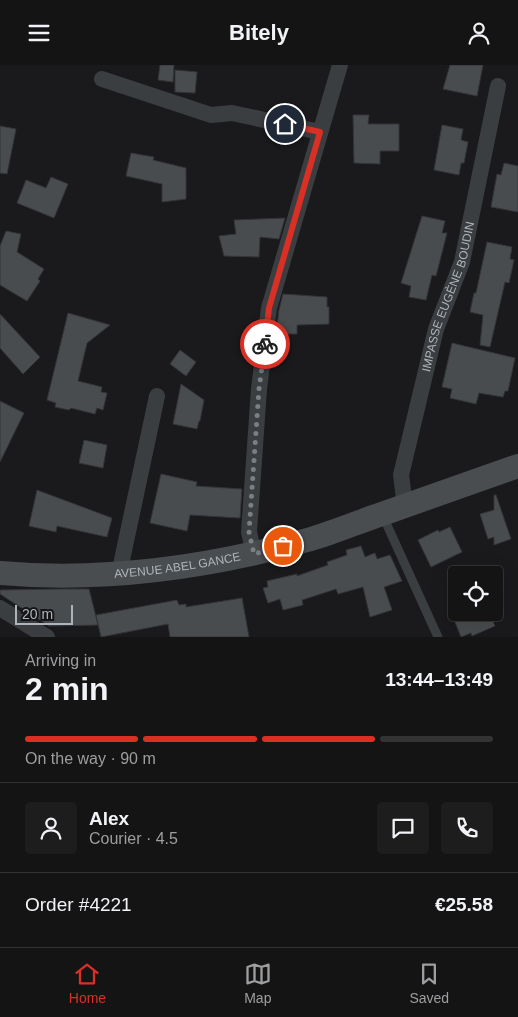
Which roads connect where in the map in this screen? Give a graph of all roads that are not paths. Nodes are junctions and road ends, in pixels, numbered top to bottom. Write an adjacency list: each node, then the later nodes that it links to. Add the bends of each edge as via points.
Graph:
1 (340, 65): 4 (street)
2 (102, 79): 4 (street, via 211,115 232,113)
3 (498, 86): 7 (street, IMPASSE EUGÈNE BOUDIN, via 462,262 436,329 401,475)
4 (320, 132): 9 (street, via 269,308 259,389 249,532)
5 (157, 396): 11 (street)
6 (518, 466): 7 (main road, AVENUE ABEL GANCE)
7 (405, 506): 8 (main road, AVENUE ABEL GANCE)
8 (382, 513): 9 (main road, AVENUE ABEL GANCE, via 313,538); 14 (lane)
9 (254, 554): 11 (main road, AVENUE ABEL GANCE)
10 (0, 573): 11 (main road, AVENUE ABEL GANCE)
11 (119, 574)
12 (0, 608): 13 (street)
13 (47, 637)
14 (438, 637)

